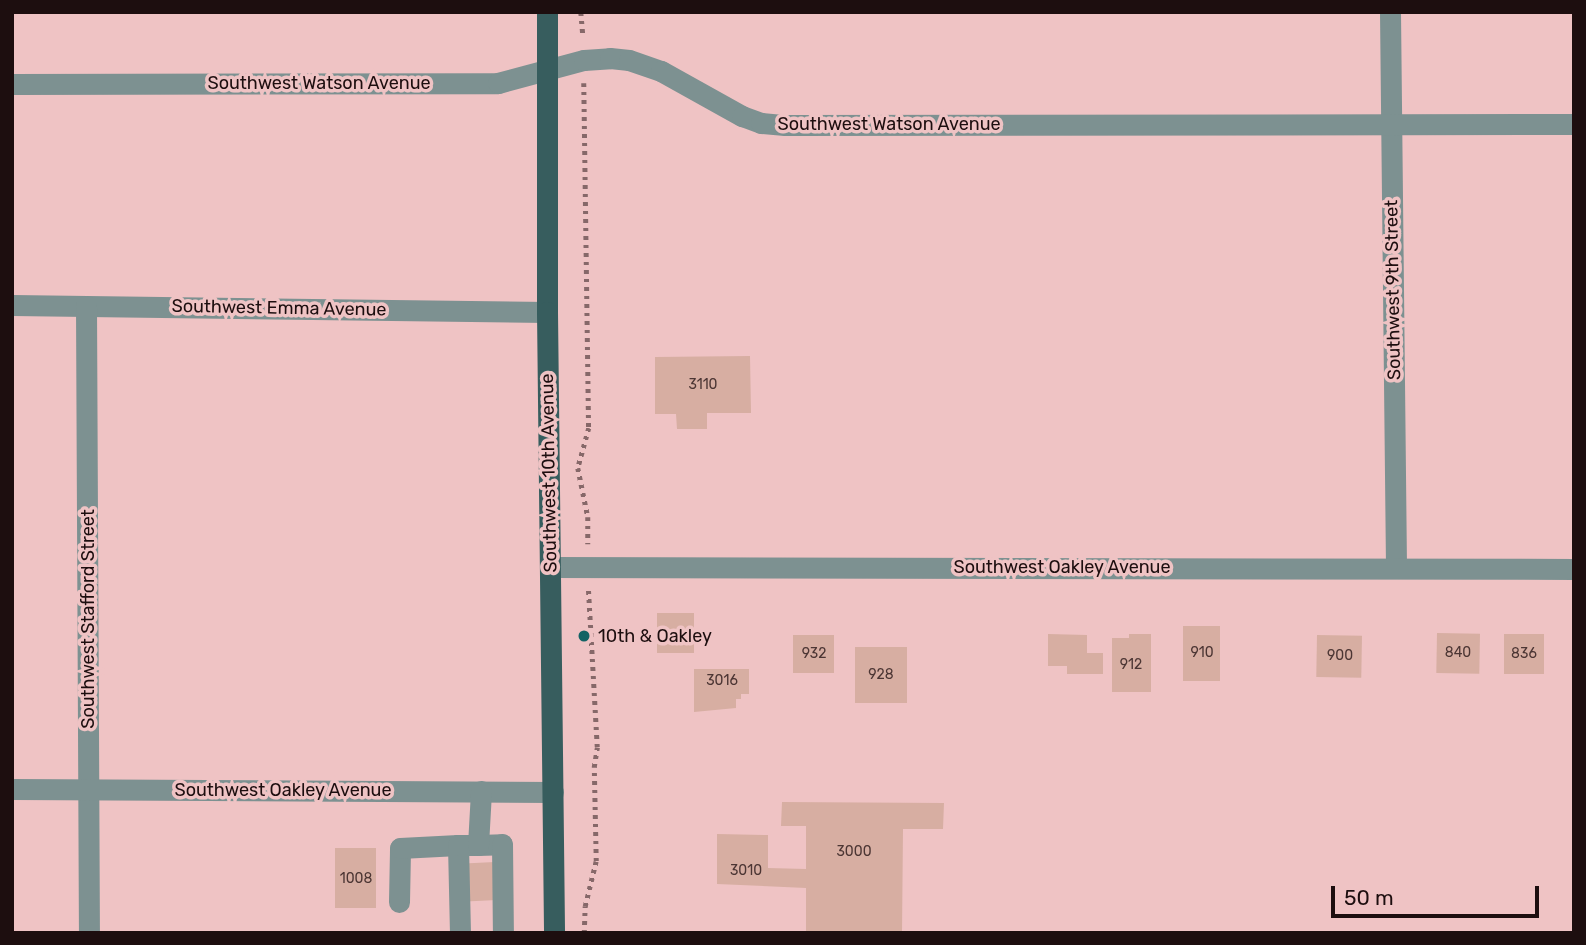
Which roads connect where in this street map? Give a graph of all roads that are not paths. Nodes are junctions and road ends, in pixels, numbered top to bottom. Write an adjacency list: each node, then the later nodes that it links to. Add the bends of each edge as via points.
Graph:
1 (547, 12): 3 (main road, Southwest 10th Avenue)
2 (1390, 12): 5 (street, Southwest 9th Street)
3 (547, 70): 4 (street, Southwest Watson Avenue, via 498,83); 5 (street, Southwest Watson Avenue, via 584,60 629,60 661,71 742,116 785,125); 9 (main road, Southwest 10th Avenue)
4 (12, 84)
5 (1391, 124): 6 (street, Southwest Watson Avenue); 11 (street, Southwest 9th Street)
6 (1574, 124)
7 (12, 305): 8 (street, Southwest Emma Avenue)
8 (86, 306): 9 (street, Southwest Emma Avenue); 14 (street, Southwest Stafford Street)
9 (547, 312): 10 (main road, Southwest 10th Avenue)
10 (551, 567): 11 (street, Southwest Oakley Avenue); 16 (main road, Southwest 10th Avenue)
11 (1396, 568): 12 (street, Southwest Oakley Avenue)
12 (1574, 569)
13 (12, 789): 14 (street, Southwest Oakley Avenue)
14 (88, 789): 15 (street, Southwest Oakley Avenue); 19 (street, Southwest Stafford Street)
15 (481, 791): 16 (street, Southwest Oakley Avenue); 17 (street)
16 (553, 792): 22 (main road, Southwest 10th Avenue)
17 (468, 845): 18 (street, via 400,848); 20 (street); 21 (street, via 502,844)
18 (399, 902)
19 (89, 933)
20 (460, 933)
21 (503, 933)
22 (554, 933)

